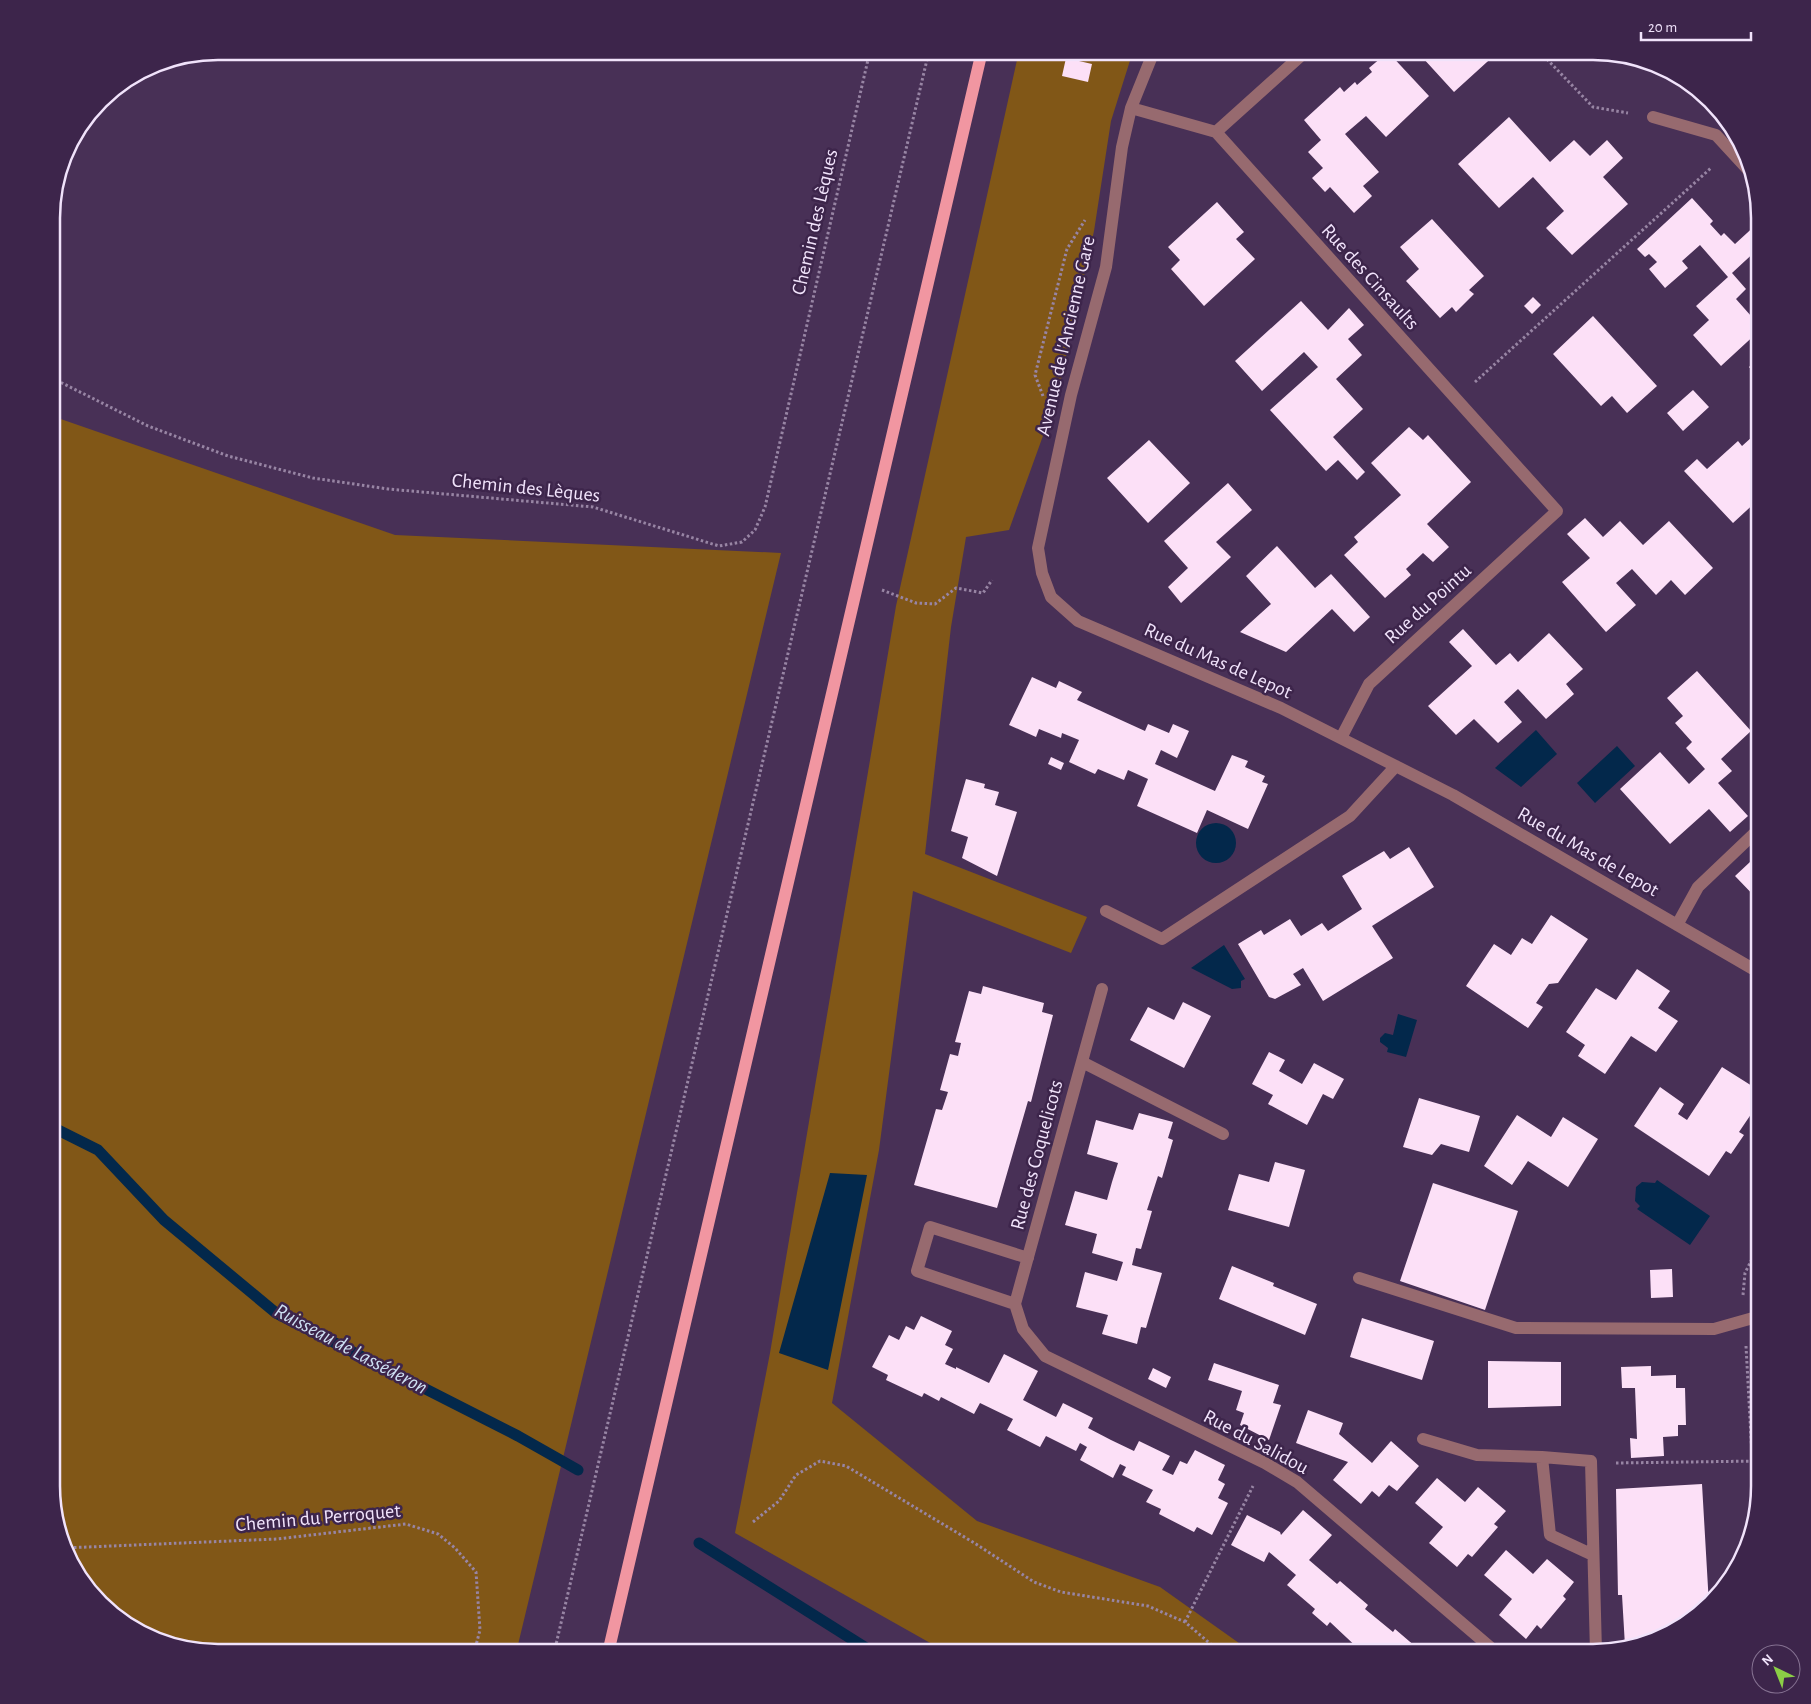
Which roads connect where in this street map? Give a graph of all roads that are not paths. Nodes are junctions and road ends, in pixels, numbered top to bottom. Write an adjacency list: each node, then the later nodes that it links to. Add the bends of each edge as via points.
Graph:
1 (980, 60): 26 (main road)
2 (1151, 60): 4 (street, Avenue de l'Ancienne Gare)
3 (1296, 60): 6 (street)
4 (1131, 108): 6 (street); 9 (street, Avenue de l'Ancienne Gare, via 1122,147 1106,267 1046,505 1038,548)
5 (1653, 117): 7 (street, via 1716,135)
6 (1216, 132): 8 (street, Rue des Cinsaults)
7 (1740, 161)
8 (1557, 511): 10 (street, Rue du Pointu, via 1368,684)
9 (1042, 573): 10 (street, Rue du Mas de Lepot, via 1051,597 1078,620 1281,708)
10 (1341, 738): 11 (street, Rue du Mas de Lepot)
11 (1396, 766): 13 (street, via 1350,816 1162,939); 14 (street, Rue du Mas de Lepot, via 1488,815)
12 (1751, 837): 14 (street, via 1698,887)
13 (1106, 911)
14 (1677, 925): 15 (street, Rue du Mas de Lepot)
15 (1751, 968)
16 (1102, 989): 17 (street, Rue des Coquelicots)
17 (1082, 1062): 18 (street, Rue des Coquelicots); 19 (street, Rue des Coquelicots)
18 (1223, 1134)
19 (1028, 1258): 21 (street, Rue des Coquelicots); 21 (street, Rue des Coquelicots, via 930,1227 917,1271)
20 (1359, 1278): 22 (street, via 1516,1328 1714,1329)
21 (1015, 1304): 27 (street, Rue du Salidou, via 1023,1329 1045,1356 1265,1463 1297,1482)
22 (1751, 1319)
23 (1423, 1439): 24 (street, via 1477,1455)
24 (1542, 1457): 25 (street, via 1550,1536); 25 (street, via 1591,1461)
25 (1593, 1555): 28 (street)
26 (610, 1644)
27 (1486, 1644)
28 (1596, 1644)

